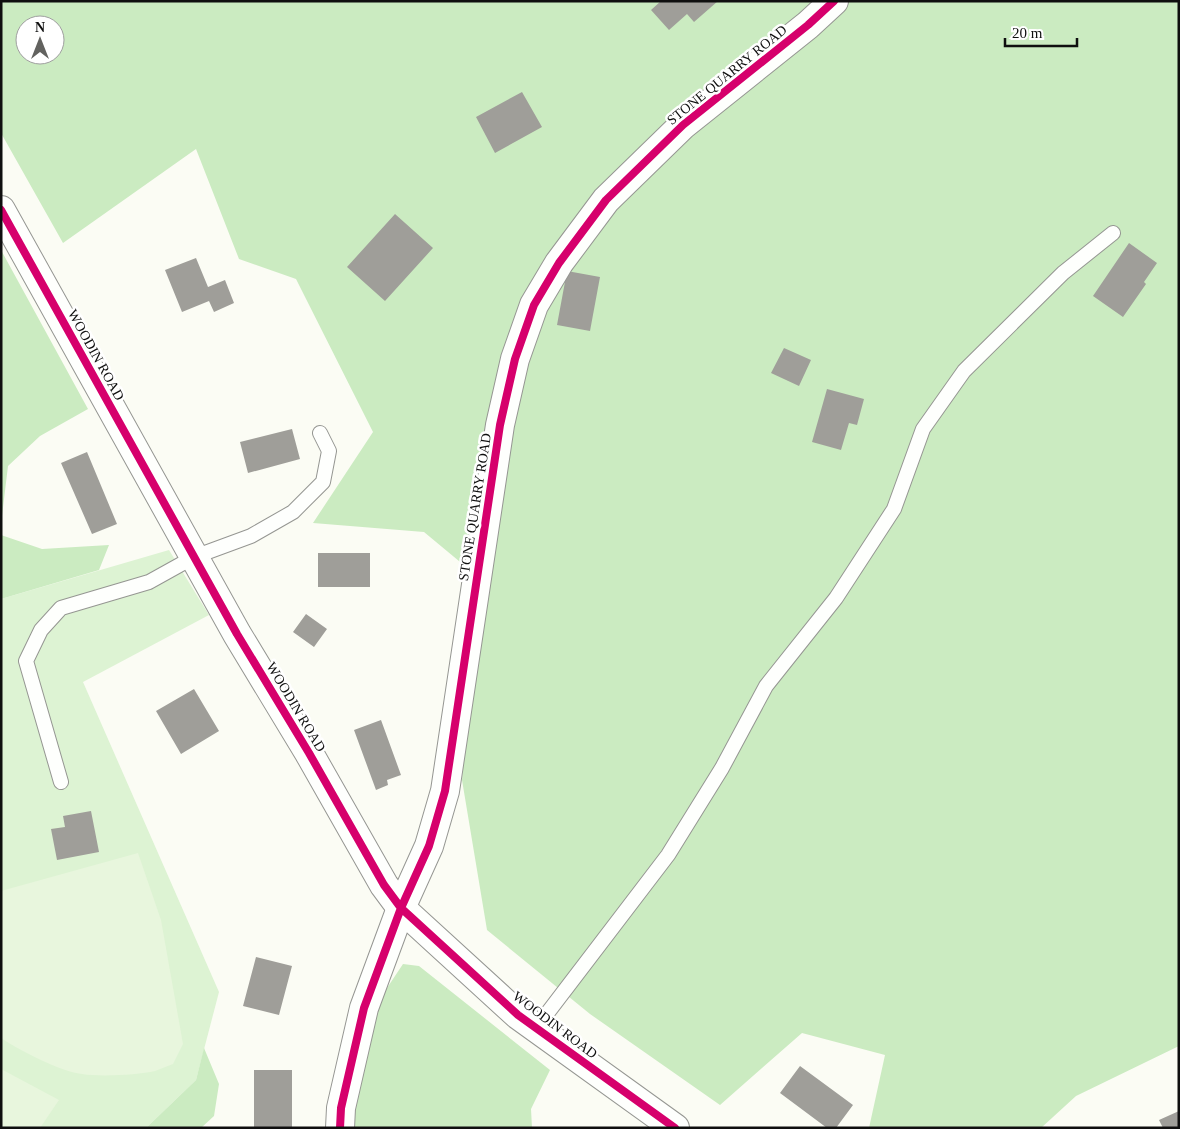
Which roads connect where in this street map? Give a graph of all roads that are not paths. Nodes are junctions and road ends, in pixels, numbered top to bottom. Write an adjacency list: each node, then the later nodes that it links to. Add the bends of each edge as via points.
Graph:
1 (834, 1): 7 (street, STONE QUARRY ROAD, via 683,125 606,200 559,263 534,305 515,359 500,425 445,791 429,846)
2 (1, 210): 5 (street, WOODIN ROAD)
3 (1113, 233): 8 (lane, via 1063,273 964,371 923,429 894,510 841,590 766,686 722,768 668,855)
4 (320, 433): 5 (lane, via 329,451 323,482 293,512 250,536)
5 (194, 556): 6 (lane, via 149,582 61,608 41,630 26,661); 7 (street, WOODIN ROAD, via 384,885)
6 (61, 782)
7 (401, 908): 8 (street, WOODIN ROAD); 9 (street, STONE QUARRY ROAD, via 364,1008 341,1108)
8 (536, 1028): 10 (street, WOODIN ROAD)
9 (340, 1128)
10 (675, 1128)

